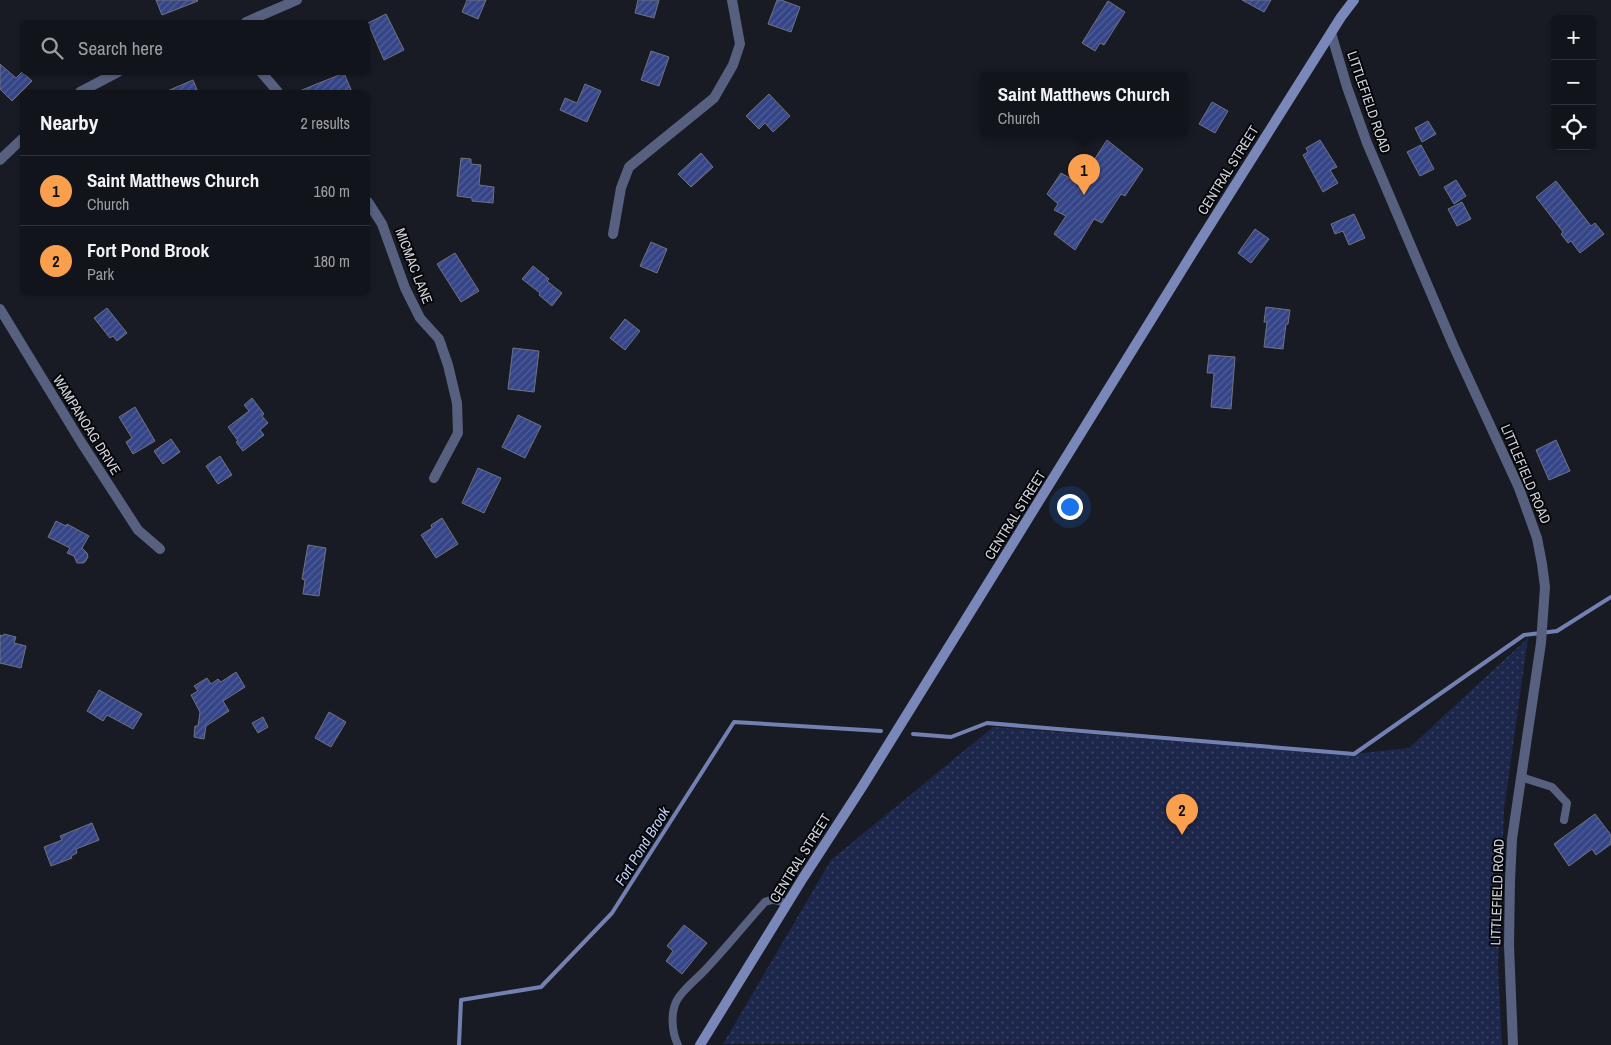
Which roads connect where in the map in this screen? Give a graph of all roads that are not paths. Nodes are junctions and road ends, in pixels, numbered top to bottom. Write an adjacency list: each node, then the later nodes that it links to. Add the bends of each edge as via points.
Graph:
1 (297, 0): 4 (street)
2 (732, 0): 13 (street, via 740,44 732,65 714,98 630,167 621,188)
3 (1354, 0): 5 (street, CENTRAL STREET)
4 (251, 20)
5 (1331, 33): 17 (street, LITTLEFIELD ROAD, via 1367,143 1436,306 1519,488 1537,538 1545,587 1543,619); 19 (street, CENTRAL STREET)
6 (112, 75): 8 (street)
7 (264, 75): 9 (street)
8 (84, 90)
9 (276, 90)
10 (20, 140): 11 (street)
11 (0, 159)
12 (370, 205): 15 (street, MICMAC LANE, via 382,224 404,288 420,318 439,339 457,403 458,433)
13 (613, 234)
14 (0, 309): 16 (street, WAMPANOAG DRIVE, via 138,530)
15 (434, 478)
16 (160, 549)
17 (1521, 777): 18 (lane, via 1552,787 1567,803); 22 (street, LITTLEFIELD ROAD, via 1510,881)
18 (1564, 820)
19 (788, 904): 20 (lane, via 778,900 765,902 678,999 673,1025); 21 (street, CENTRAL STREET)
20 (678, 1045)
21 (700, 1045)
22 (1512, 1045)

